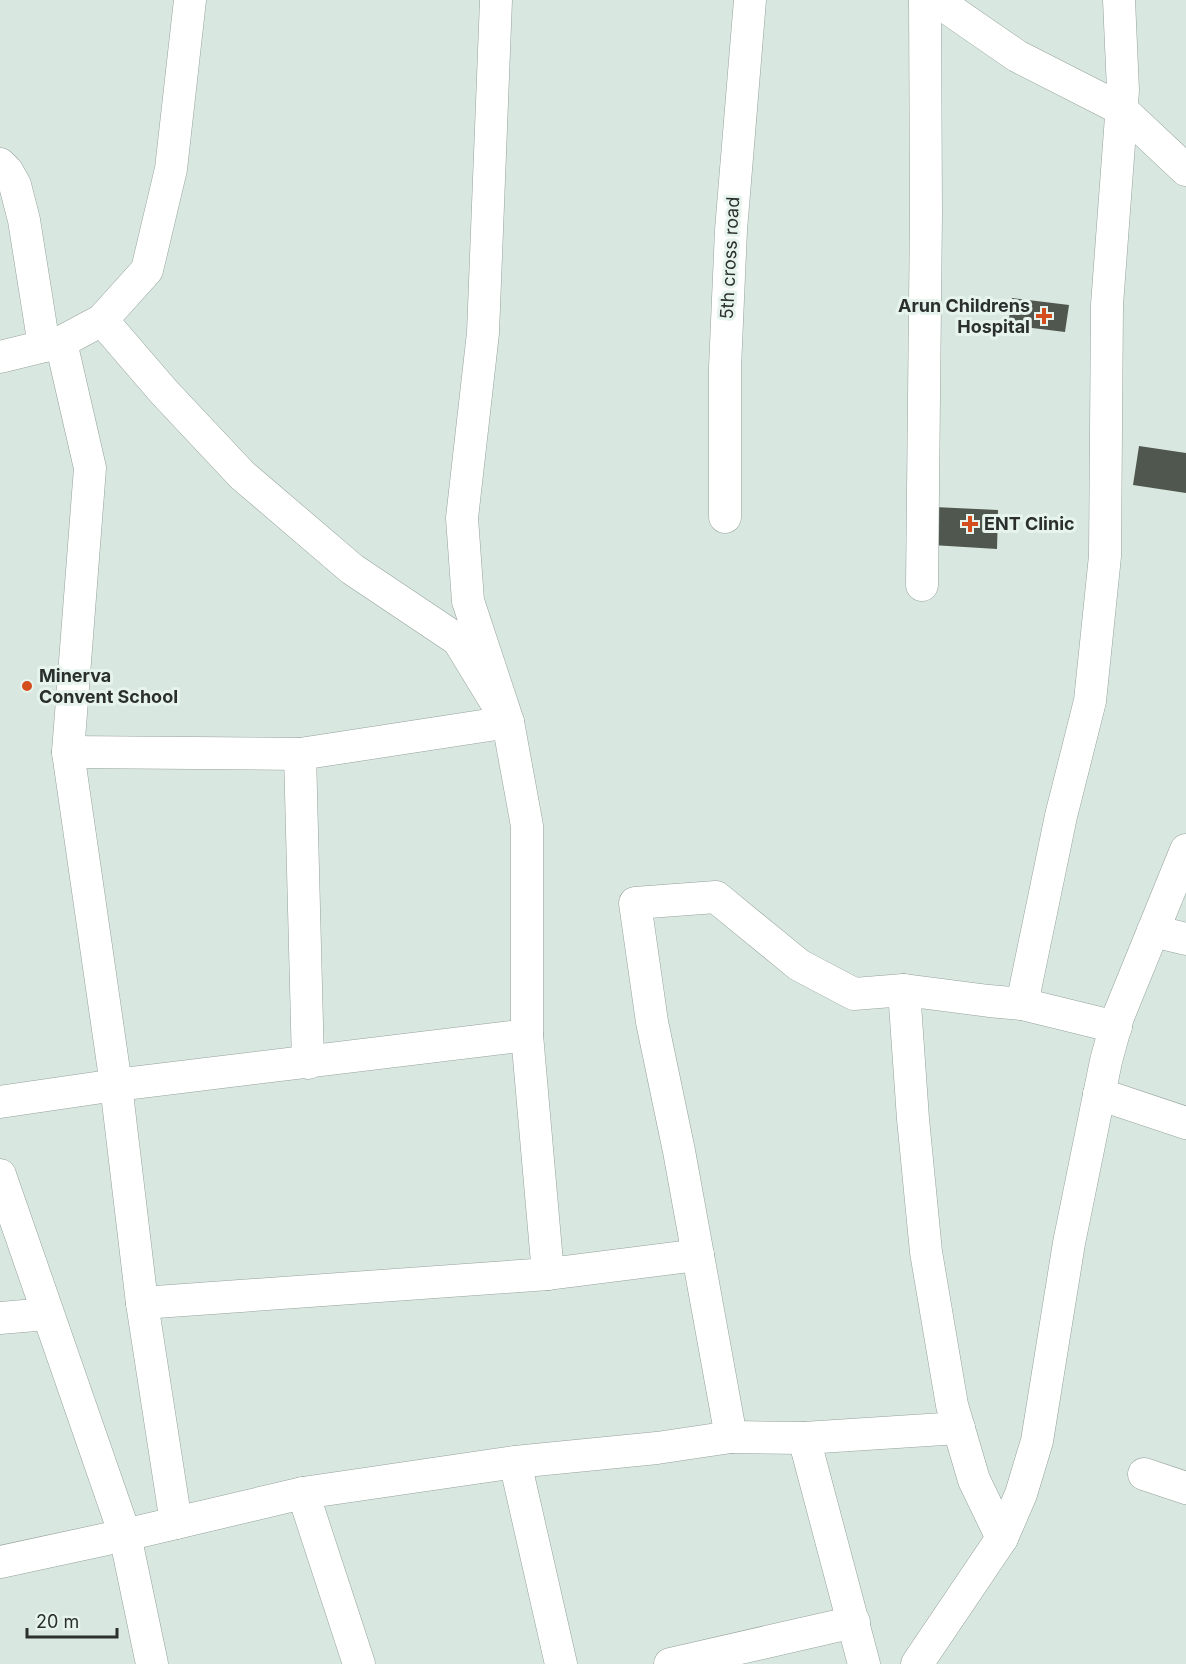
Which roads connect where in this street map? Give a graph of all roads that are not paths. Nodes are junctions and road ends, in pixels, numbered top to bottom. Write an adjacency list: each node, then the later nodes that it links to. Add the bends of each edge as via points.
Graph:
1 (190, 0): 10 (street, via 171,169 147,270)
2 (496, 0): 15 (street, via 483,333 462,518 468,600)
3 (750, 0): 13 (street, 5th cross road, via 730,242)
4 (925, 0): 14 (street)
5 (936, 0): 7 (street, via 1017,56)
6 (1119, 0): 7 (street)
7 (1121, 109): 9 (street); 22 (street, via 1107,305 1105,556 1090,701 1061,816)
8 (0, 165): 11 (street, via 15,185)
9 (1186, 170)
10 (102, 320): 11 (street); 15 (street, via 242,475 352,569 458,640)
11 (53, 344): 12 (street); 16 (street, via 90,468)
12 (0, 357)
13 (725, 517)
14 (922, 585)
15 (508, 722): 17 (street); 24 (street, via 528,826)
16 (68, 752): 17 (street); 26 (street)
17 (300, 754): 25 (street)
18 (1186, 850): 19 (street)
19 (1153, 931): 20 (street); 23 (street)
20 (1186, 939)
21 (904, 990): 22 (street); 31 (street, via 854,994 799,965 716,897 635,903 652,1022); 36 (street, via 926,1252)
22 (1022, 1004): 23 (street)
23 (1117, 1022): 27 (street)
24 (527, 1035): 25 (street); 32 (street)
25 (309, 1062): 26 (street)
26 (116, 1086): 28 (street); 33 (street)
27 (1099, 1094): 29 (street); 45 (street, via 1069,1243 1037,1441 1022,1494)
28 (0, 1102)
29 (1186, 1123)
30 (0, 1175): 34 (street)
31 (698, 1255): 32 (street); 37 (street)
32 (548, 1274): 33 (street)
33 (142, 1303): 43 (street)
34 (48, 1314): 35 (street); 44 (street)
35 (0, 1318)
36 (959, 1428): 38 (street); 45 (street, via 974,1480)
37 (731, 1437): 38 (street); 39 (street)
38 (804, 1438): 47 (street)
39 (514, 1462): 42 (street); 50 (street)
40 (1144, 1474): 41 (street)
41 (1186, 1488)
42 (303, 1493): 43 (street); 49 (street)
43 (176, 1523): 44 (street)
44 (125, 1535): 46 (street); 48 (street)
45 (1002, 1538): 53 (street)
46 (0, 1562)
47 (854, 1622): 51 (street); 52 (street)
48 (152, 1664)
49 (359, 1664)
50 (561, 1664)
51 (670, 1664)
52 (864, 1664)
53 (917, 1664)

